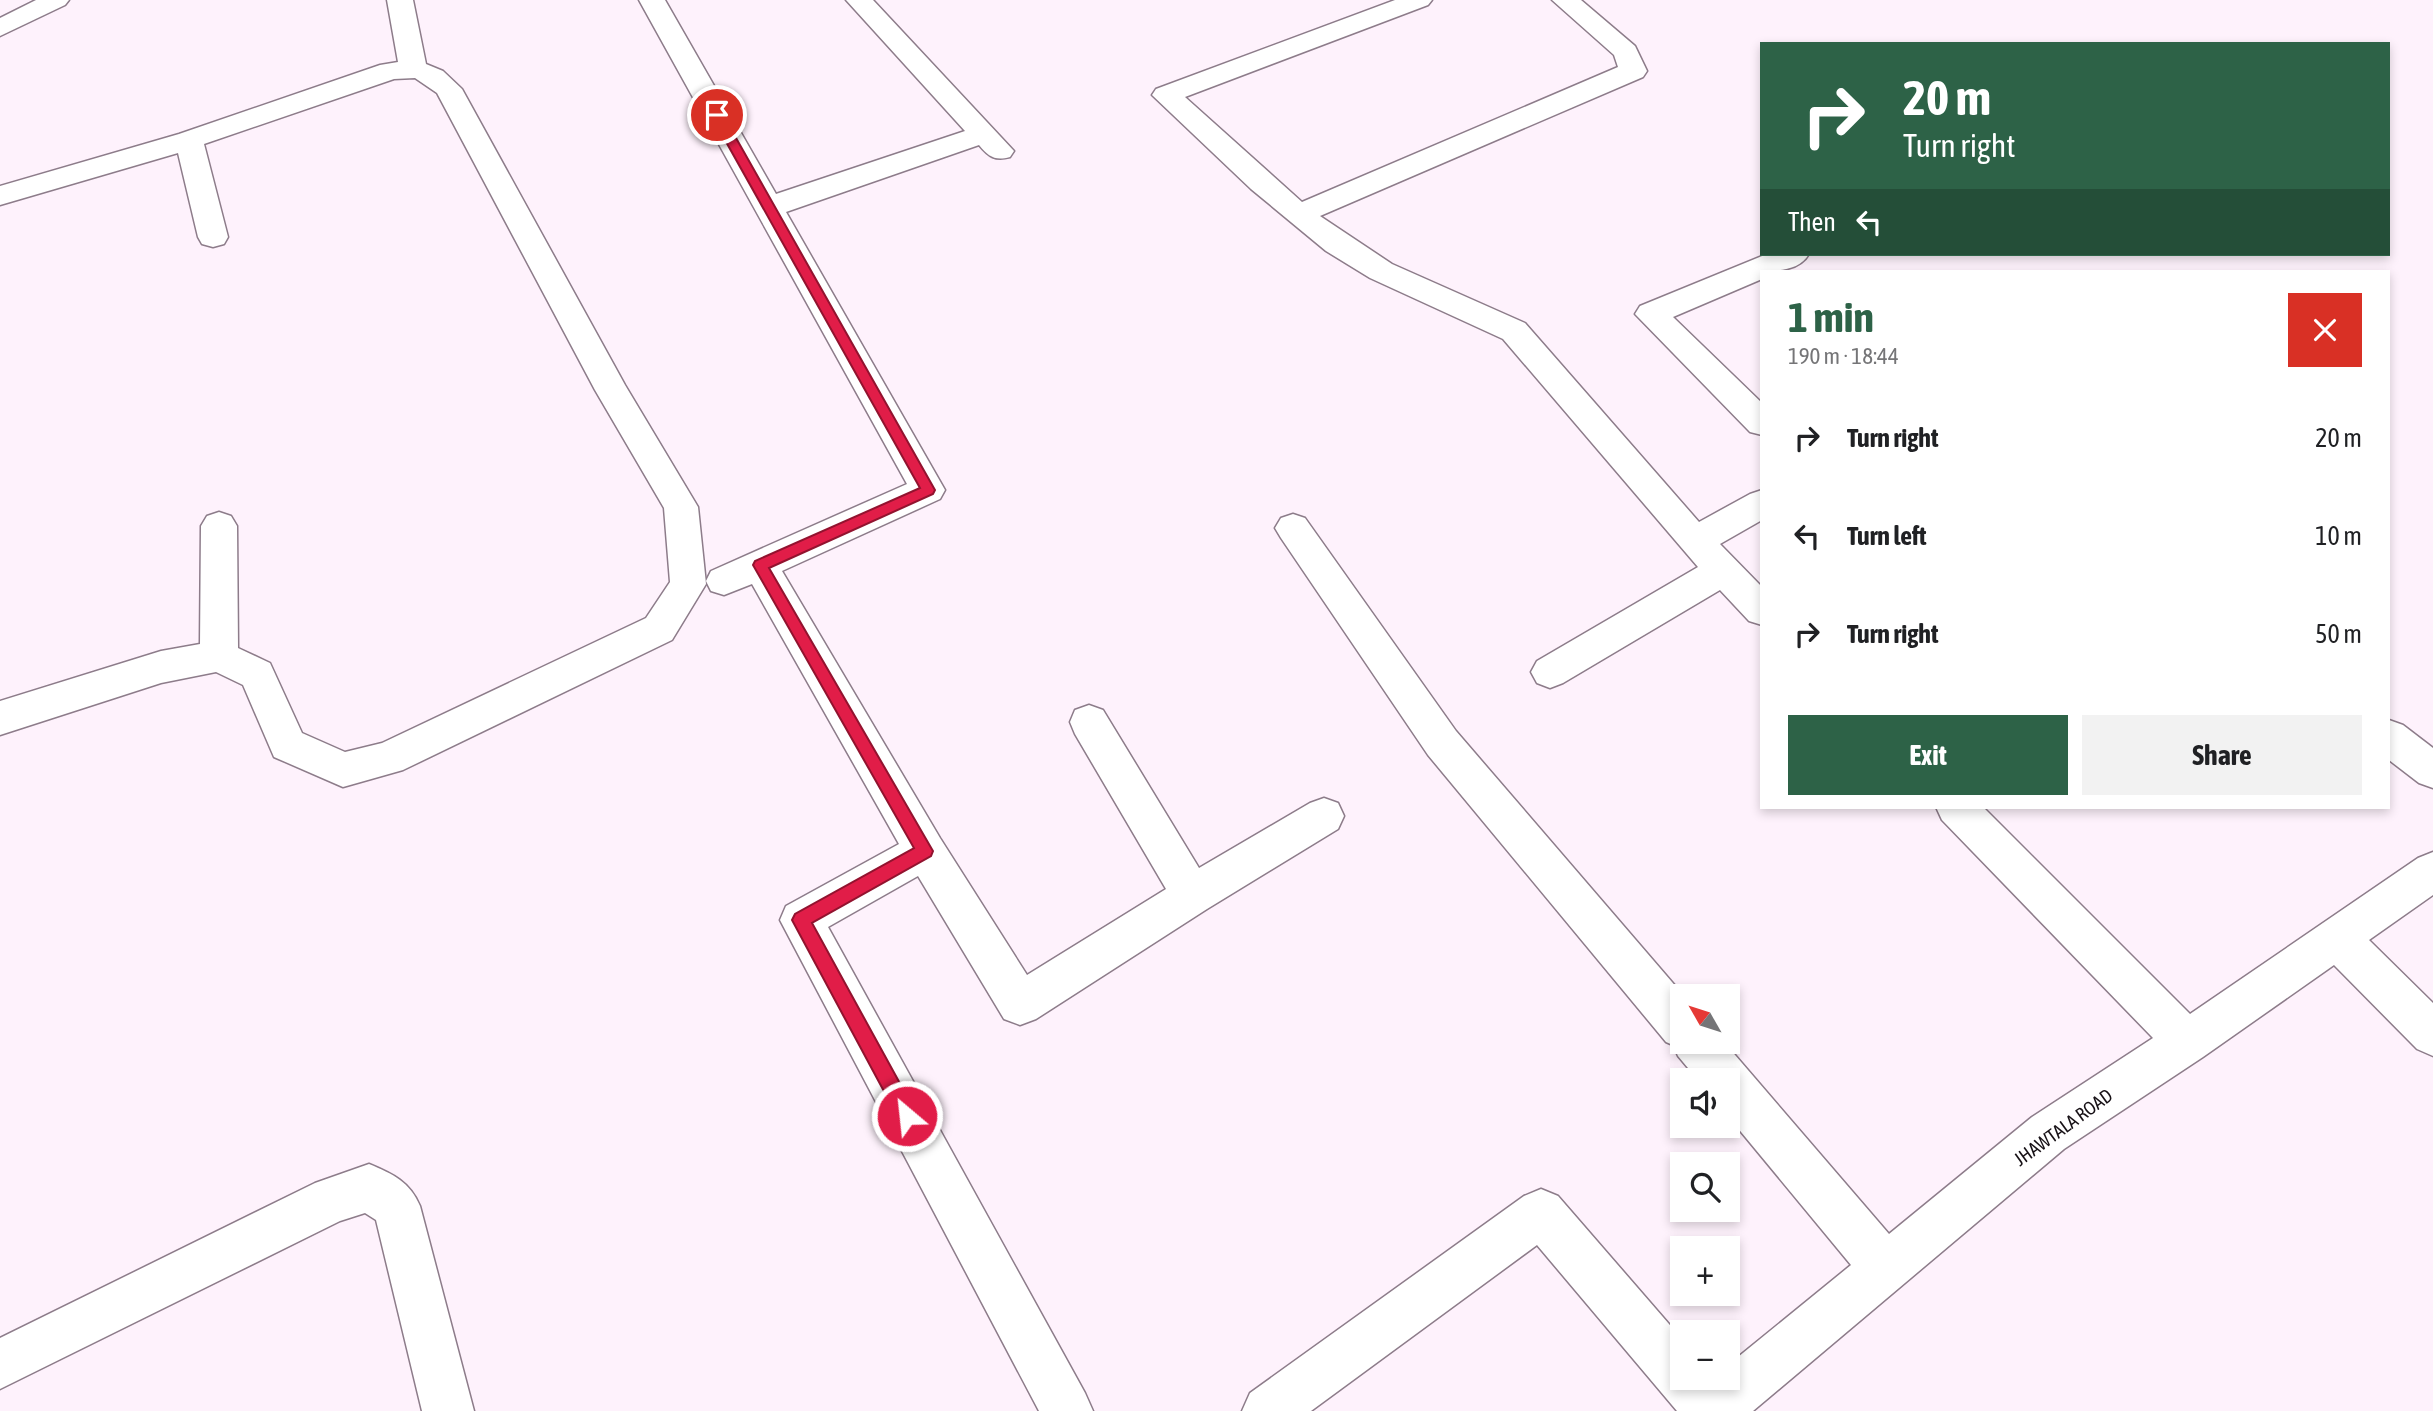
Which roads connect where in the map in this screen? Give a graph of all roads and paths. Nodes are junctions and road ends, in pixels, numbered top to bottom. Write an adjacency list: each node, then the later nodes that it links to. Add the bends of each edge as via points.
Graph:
1 (56, 0): 7 (street)
2 (400, 0): 8 (street)
3 (652, 0): 11 (street)
4 (859, 0): 11 (street, via 992,143)
5 (1419, 0): 12 (street, via 1166,95)
6 (1565, 0): 12 (street, via 1626,52 1633,71)
7 (0, 28)
8 (413, 68): 9 (street); 22 (street, via 428,71 448,89 611,390 681,507 688,584 659,629 388,758 342,770 288,745 257,674)
9 (189, 140): 10 (street); 13 (street)
10 (0, 196)
11 (769, 207): 30 (street, via 928,490 742,573)
12 (1299, 214): 19 (street, via 1380,271 1514,331)
13 (213, 237)
14 (1789, 256): 15 (street, via 1651,314)
15 (1760, 421)
16 (1760, 504): 19 (street)
17 (219, 526): 22 (street)
18 (1293, 528): 34 (street, via 1442,743)
19 (1696, 541): 20 (street)
20 (1723, 570): 21 (street); 23 (street)
21 (1760, 608)
22 (219, 656): 24 (street, via 161,667)
23 (1550, 672)
24 (0, 718)
25 (1089, 722): 32 (street)
26 (2390, 738): 27 (street)
27 (2433, 771)
28 (1958, 809): 36 (street)
29 (1324, 816): 32 (street)
30 (925, 851): 32 (street, via 1020,1004); 43 (street, via 801,920)
31 (2433, 871): 33 (street, JHAWTALA ROAD)
32 (1192, 894)
33 (2337, 938): 35 (street); 36 (street, JHAWTALA ROAD)
34 (1670, 1013)
35 (2433, 1034)
36 (2187, 1042): 40 (street, JHAWTALA ROAD, via 2048,1133)
37 (1705, 1054): 38 (street)
38 (1717, 1068)
39 (1740, 1095): 40 (street)
40 (1885, 1267): 45 (street, JHAWTALA ROAD)
41 (0, 1364): 42 (street, via 332,1200 369,1188 396,1206)
42 (448, 1411)
43 (1067, 1411)
44 (1268, 1411): 45 (street, via 1541,1213)
45 (1711, 1411)

